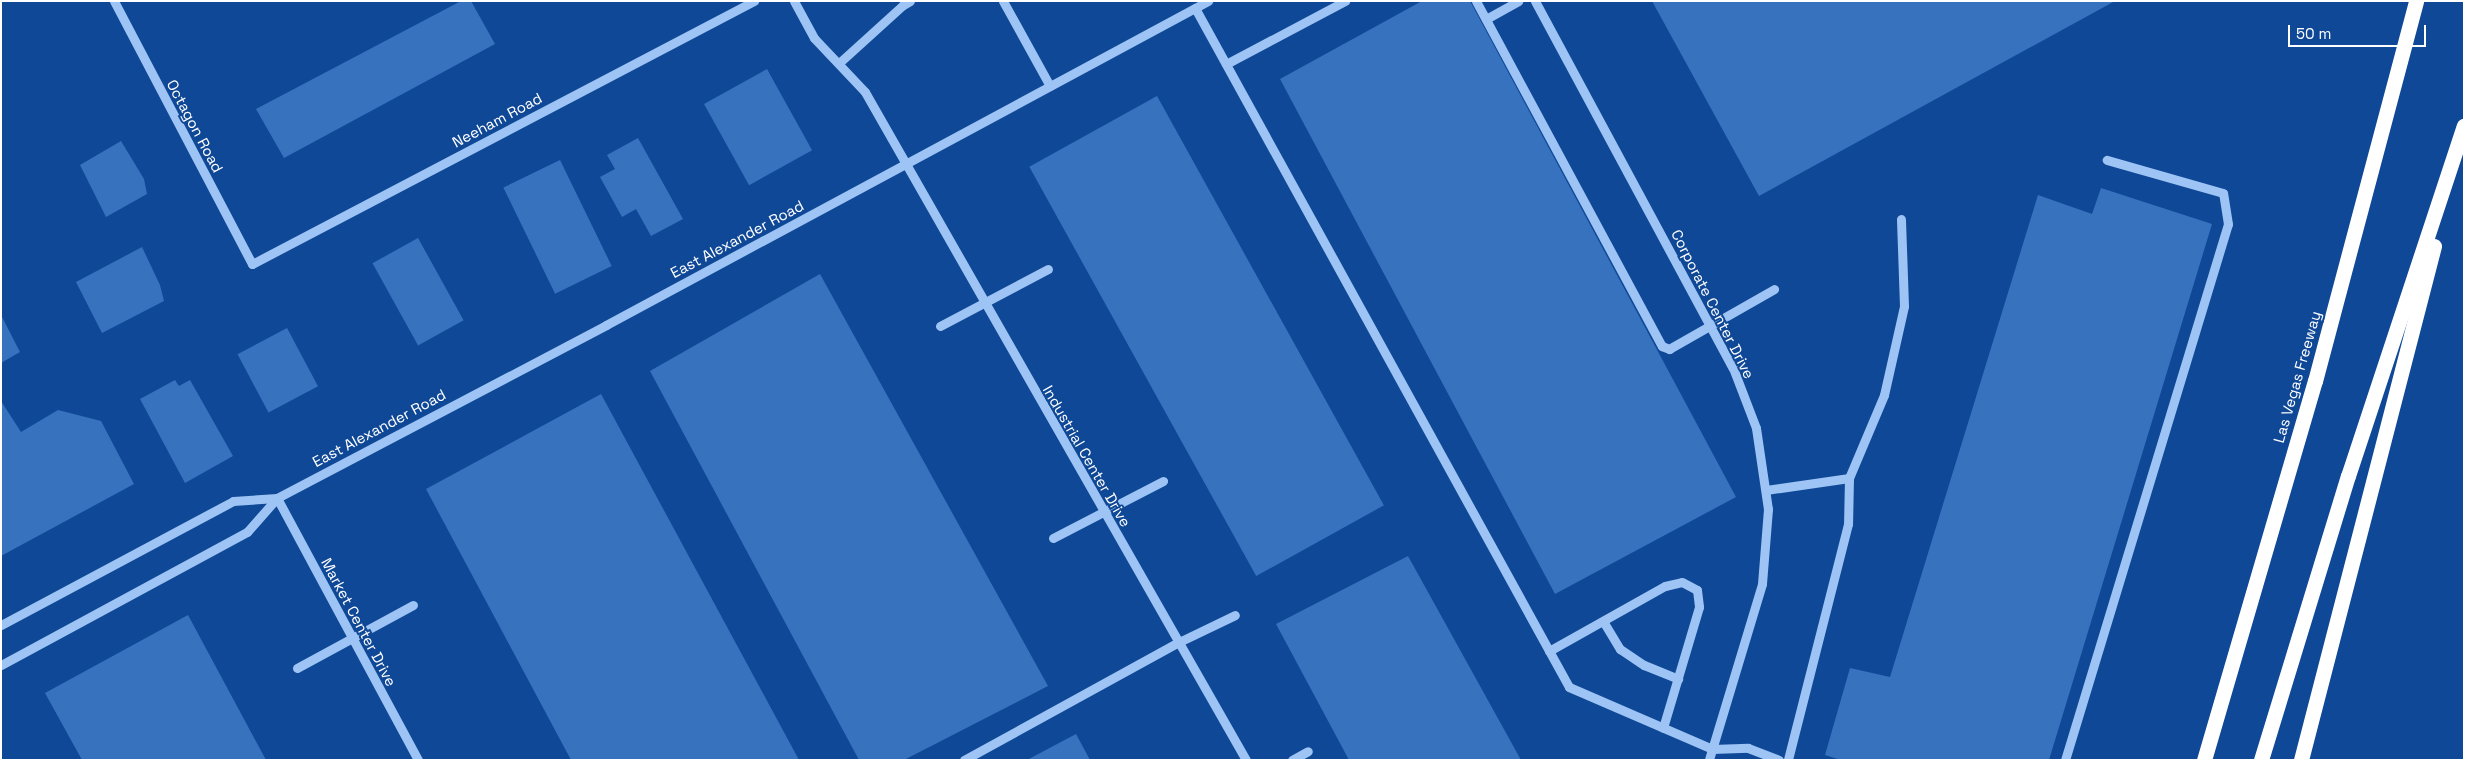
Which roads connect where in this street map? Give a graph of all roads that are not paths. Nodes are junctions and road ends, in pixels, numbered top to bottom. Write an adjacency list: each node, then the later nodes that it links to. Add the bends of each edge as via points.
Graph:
1 (114, 1): 21 (street, Octagon Road)
2 (754, 1): 21 (street, Neeham Road)
3 (794, 1): 14 (street, Industrial Center Drive, via 814,38)
4 (910, 1): 14 (street)
5 (1003, 1): 16 (street)
6 (1208, 1): 12 (street, East Alexander Road)
7 (1345, 1): 15 (street)
8 (1476, 1): 13 (street)
9 (1518, 1): 13 (street)
10 (1535, 1): 25 (street, Corporate Center Drive)
11 (2416, 1): 54 (highway, Las Vegas Freeway, via 2315,381)
12 (1195, 8): 15 (street); 16 (street, East Alexander Road)
13 (1486, 19): 25 (street, via 1662,346 1670,348)
14 (839, 63): 19 (street, Industrial Center Drive, via 865,92)
15 (1226, 64): 39 (street)
16 (1050, 86): 19 (street, East Alexander Road)
17 (2464, 128): 55 (highway, via 2348,476); 56 (highway)
18 (2107, 160): 53 (street, via 2223,193 2228,224)
19 (907, 164): 24 (street, Industrial Center Drive); 30 (street, East Alexander Road)
20 (1901, 219): 27 (street, via 1904,306 1884,395)
21 (252, 264)
22 (1048, 269): 24 (street)
23 (1774, 289): 25 (street)
24 (984, 302): 26 (street); 31 (street, Industrial Center Drive)
25 (1709, 324): 29 (street, Corporate Center Drive, via 1733,368 1756,428)
26 (940, 326)
27 (1849, 478): 29 (street); 52 (street, via 1848,524)
28 (1162, 481): 31 (street)
29 (1766, 490): 44 (street, Corporate Center Drive, via 1768,509 1762,584)
30 (277, 498): 36 (street, East Alexander Road, via 233,502); 37 (street, Market Center Drive); 40 (street, East Alexander Road, via 247,532)
31 (1104, 512): 32 (street); 38 (street, Industrial Center Drive)
32 (1053, 538)
33 (413, 605): 37 (street)
34 (1235, 615): 38 (street)
35 (1603, 621): 39 (street); 42 (street, via 1620,650 1644,665); 42 (street, via 1665,586 1682,582 1697,590 1699,607)
36 (1, 625)
37 (352, 640): 41 (street); 46 (street, Market Center Drive)
38 (1179, 642): 47 (street); 48 (street, Industrial Center Drive)
39 (1549, 651): 43 (street, via 1569,687)
40 (1, 665)
41 (297, 668)
42 (1678, 678): 43 (street)
43 (1663, 728): 44 (street)
44 (1712, 749): 50 (street, Corporate Center Drive); 51 (street, via 1748,748)
45 (1308, 751): 49 (street)
46 (418, 760)
47 (964, 760)
48 (1246, 760)
49 (1292, 760)
50 (1709, 760)
51 (1779, 760)
52 (1788, 760)
53 (2065, 760)
54 (2204, 760)
55 (2261, 760)
56 (2301, 760)

